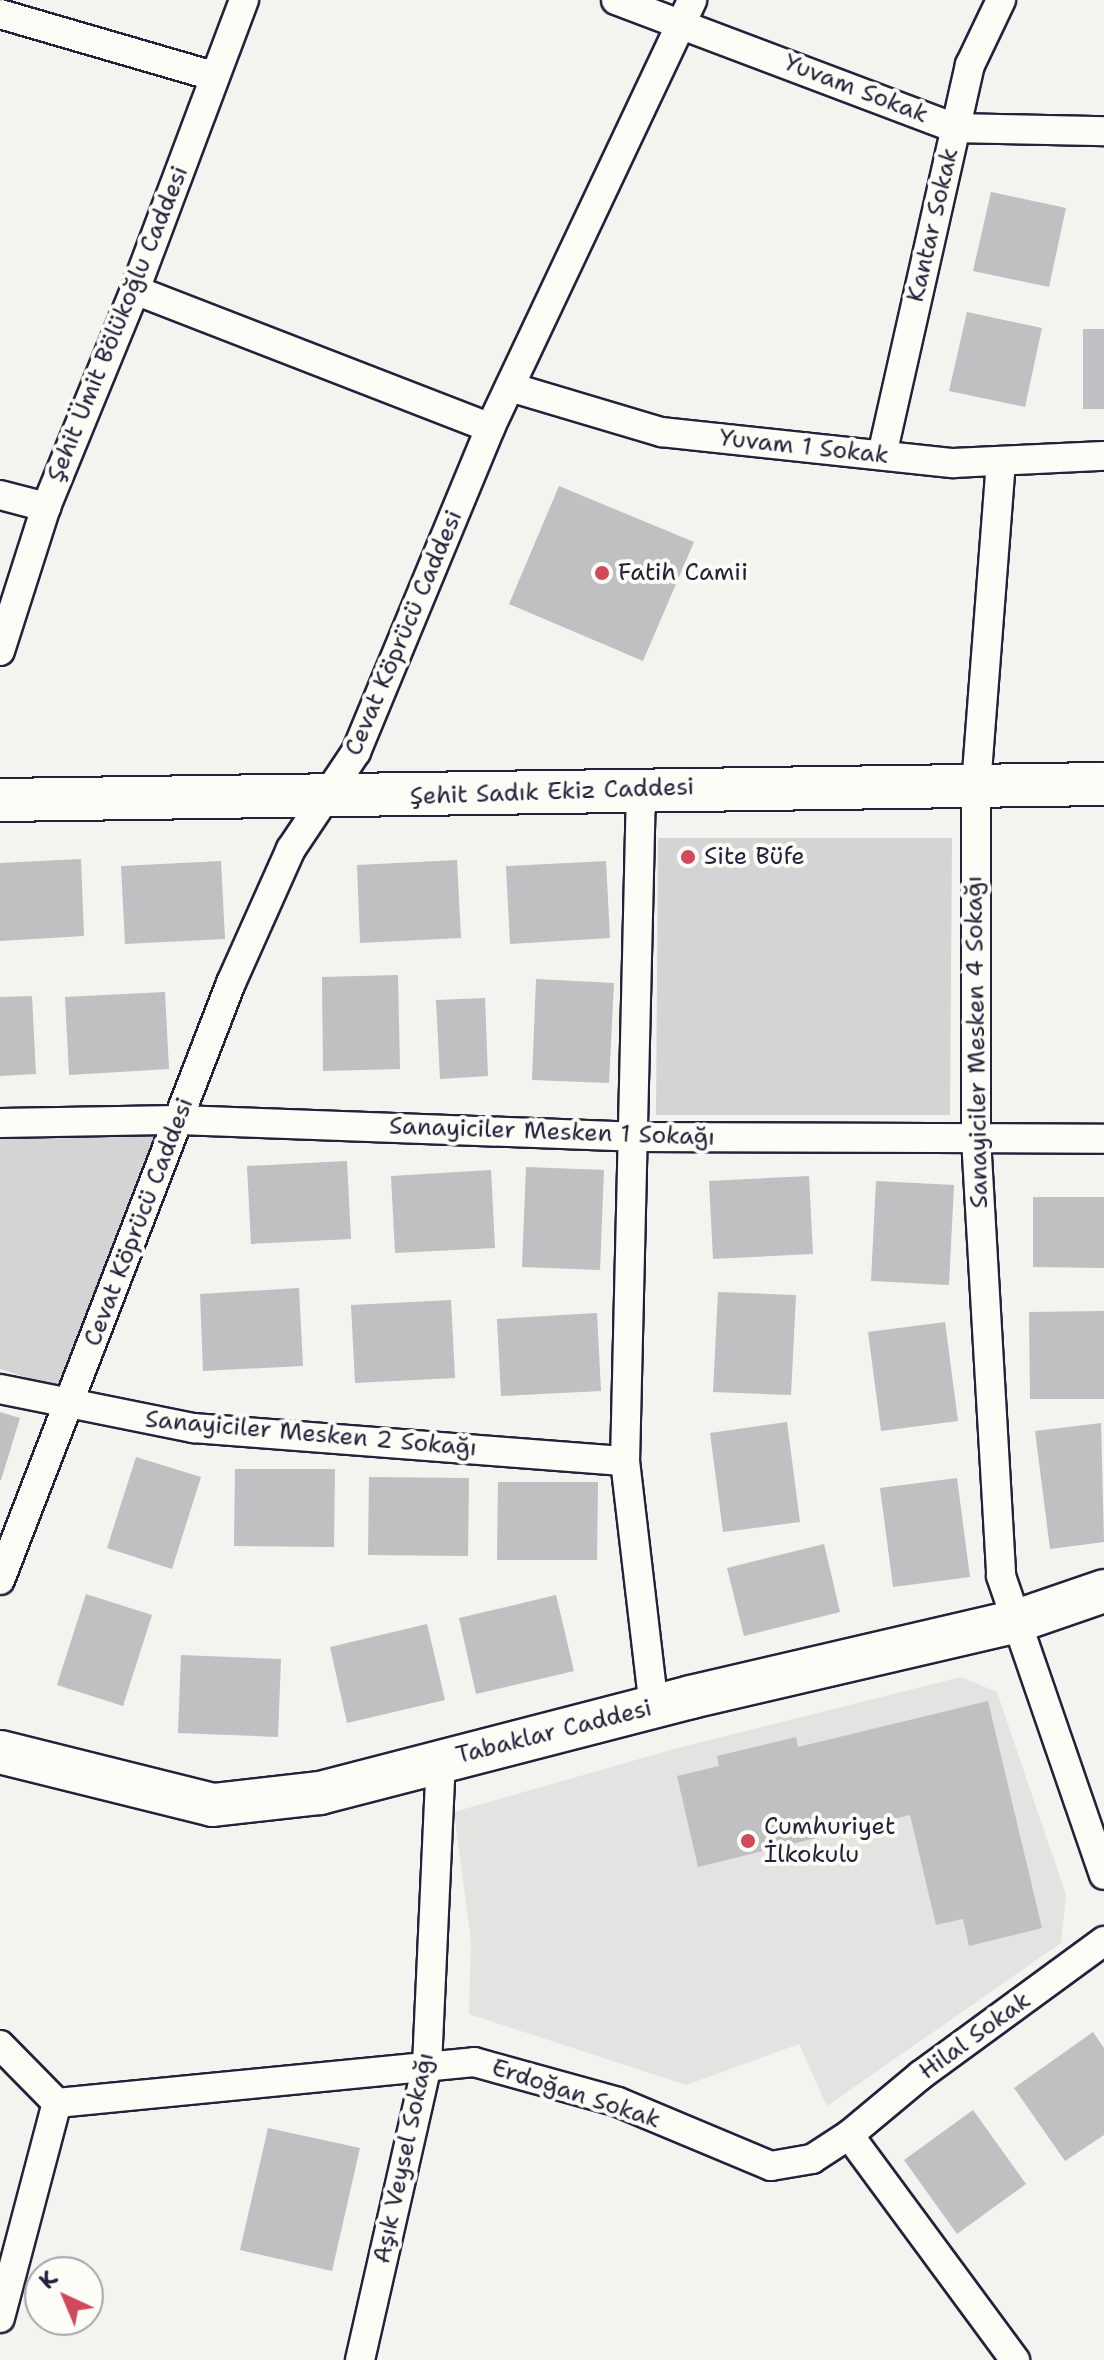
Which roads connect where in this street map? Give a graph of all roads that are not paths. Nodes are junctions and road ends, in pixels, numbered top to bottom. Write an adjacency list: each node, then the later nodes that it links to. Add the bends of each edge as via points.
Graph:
1 (244, 0): 6 (street, Şehit Ümit Bölükoğlu Caddesi)
2 (616, 0): 4 (street, Yuvam Sokak)
3 (1001, 0): 7 (street, Kantar Sokak, via 970,65)
4 (687, 11): 7 (street, Yuvam Sokak); 10 (street, Cevat Köprücü Caddesi)
5 (0, 14): 6 (street)
6 (214, 76): 9 (street, Şehit Ümit Bölükoğlu Caddesi)
7 (955, 128): 8 (street, Yuvam Sokak); 12 (street, Kantar Sokak)
8 (1104, 131)
9 (135, 290): 11 (street); 16 (street, Şehit Ümit Bölükoğlu Caddesi)
10 (510, 387): 11 (street, Cevat Köprücü Caddesi); 12 (street, Yuvam 1 Sokak, via 661,432)
11 (490, 428): 21 (street, Cevat Köprücü Caddesi, via 356,752)
12 (882, 455): 14 (street, Yuvam 1 Sokak, via 953,463)
13 (1104, 456): 14 (street, Yuvam 1 Sokak)
14 (1001, 461): 18 (street, Sanayiciler Mesken 4 Sokağı)
15 (0, 495): 16 (street)
16 (46, 507): 17 (street, Şehit Ümit Bölükoğlu Caddesi)
17 (0, 651)
18 (976, 783): 19 (street, Şehit Sadık Ekiz Caddesi); 20 (street, Şehit Sadık Ekiz Caddesi); 26 (street, Sanayiciler Mesken 4 Sokağı)
19 (1104, 784)
20 (641, 789): 21 (street, Şehit Sadık Ekiz Caddesi); 25 (street)
21 (322, 799): 22 (street, Şehit Sadık Ekiz Caddesi); 23 (street, Cevat Köprücü Caddesi, via 291,849 231,983)
22 (0, 800)
23 (179, 1120): 24 (street, Sanayiciler Mesken 1 Sokağı); 25 (street, Sanayiciler Mesken 1 Sokağı); 29 (street, Cevat Köprücü Caddesi)
24 (0, 1123)
25 (635, 1137): 26 (street, Sanayiciler Mesken 1 Sokağı); 30 (street)
26 (976, 1138): 27 (street, Sanayiciler Mesken 1 Sokağı); 33 (street, Sanayiciler Mesken 4 Sokağı, via 1001,1576)
27 (1104, 1139)
28 (0, 1389): 29 (street, Sanayiciler Mesken 2 Sokağı)
29 (70, 1407): 30 (street, Sanayiciler Mesken 2 Sokağı, via 194,1428); 31 (street, Cevat Köprücü Caddesi)
30 (625, 1461): 34 (street)
31 (0, 1580)
32 (1104, 1591): 33 (street, Tabaklar Caddesi)
33 (1014, 1622): 34 (street, Tabaklar Caddesi); 37 (street)
34 (654, 1707): 36 (street, Tabaklar Caddesi)
35 (0, 1752): 36 (street, Tabaklar Caddesi, via 213,1805 320,1793)
36 (441, 1761): 40 (street, Aşık Veysel Sokağı)
37 (1104, 1875)
38 (1104, 1941): 42 (street, Hilal Sokak, via 921,2075)
39 (0, 2045): 41 (street)
40 (427, 2066): 41 (street, Erdoğan Sokak); 42 (street, Erdoğan Sokak, via 474,2062 515,2071 618,2102 771,2166 812,2159); 44 (street, Aşık Veysel Sokağı)
41 (57, 2103): 43 (street)
42 (849, 2135): 45 (street)
43 (0, 2318)
44 (360, 2360)
45 (1015, 2360)

